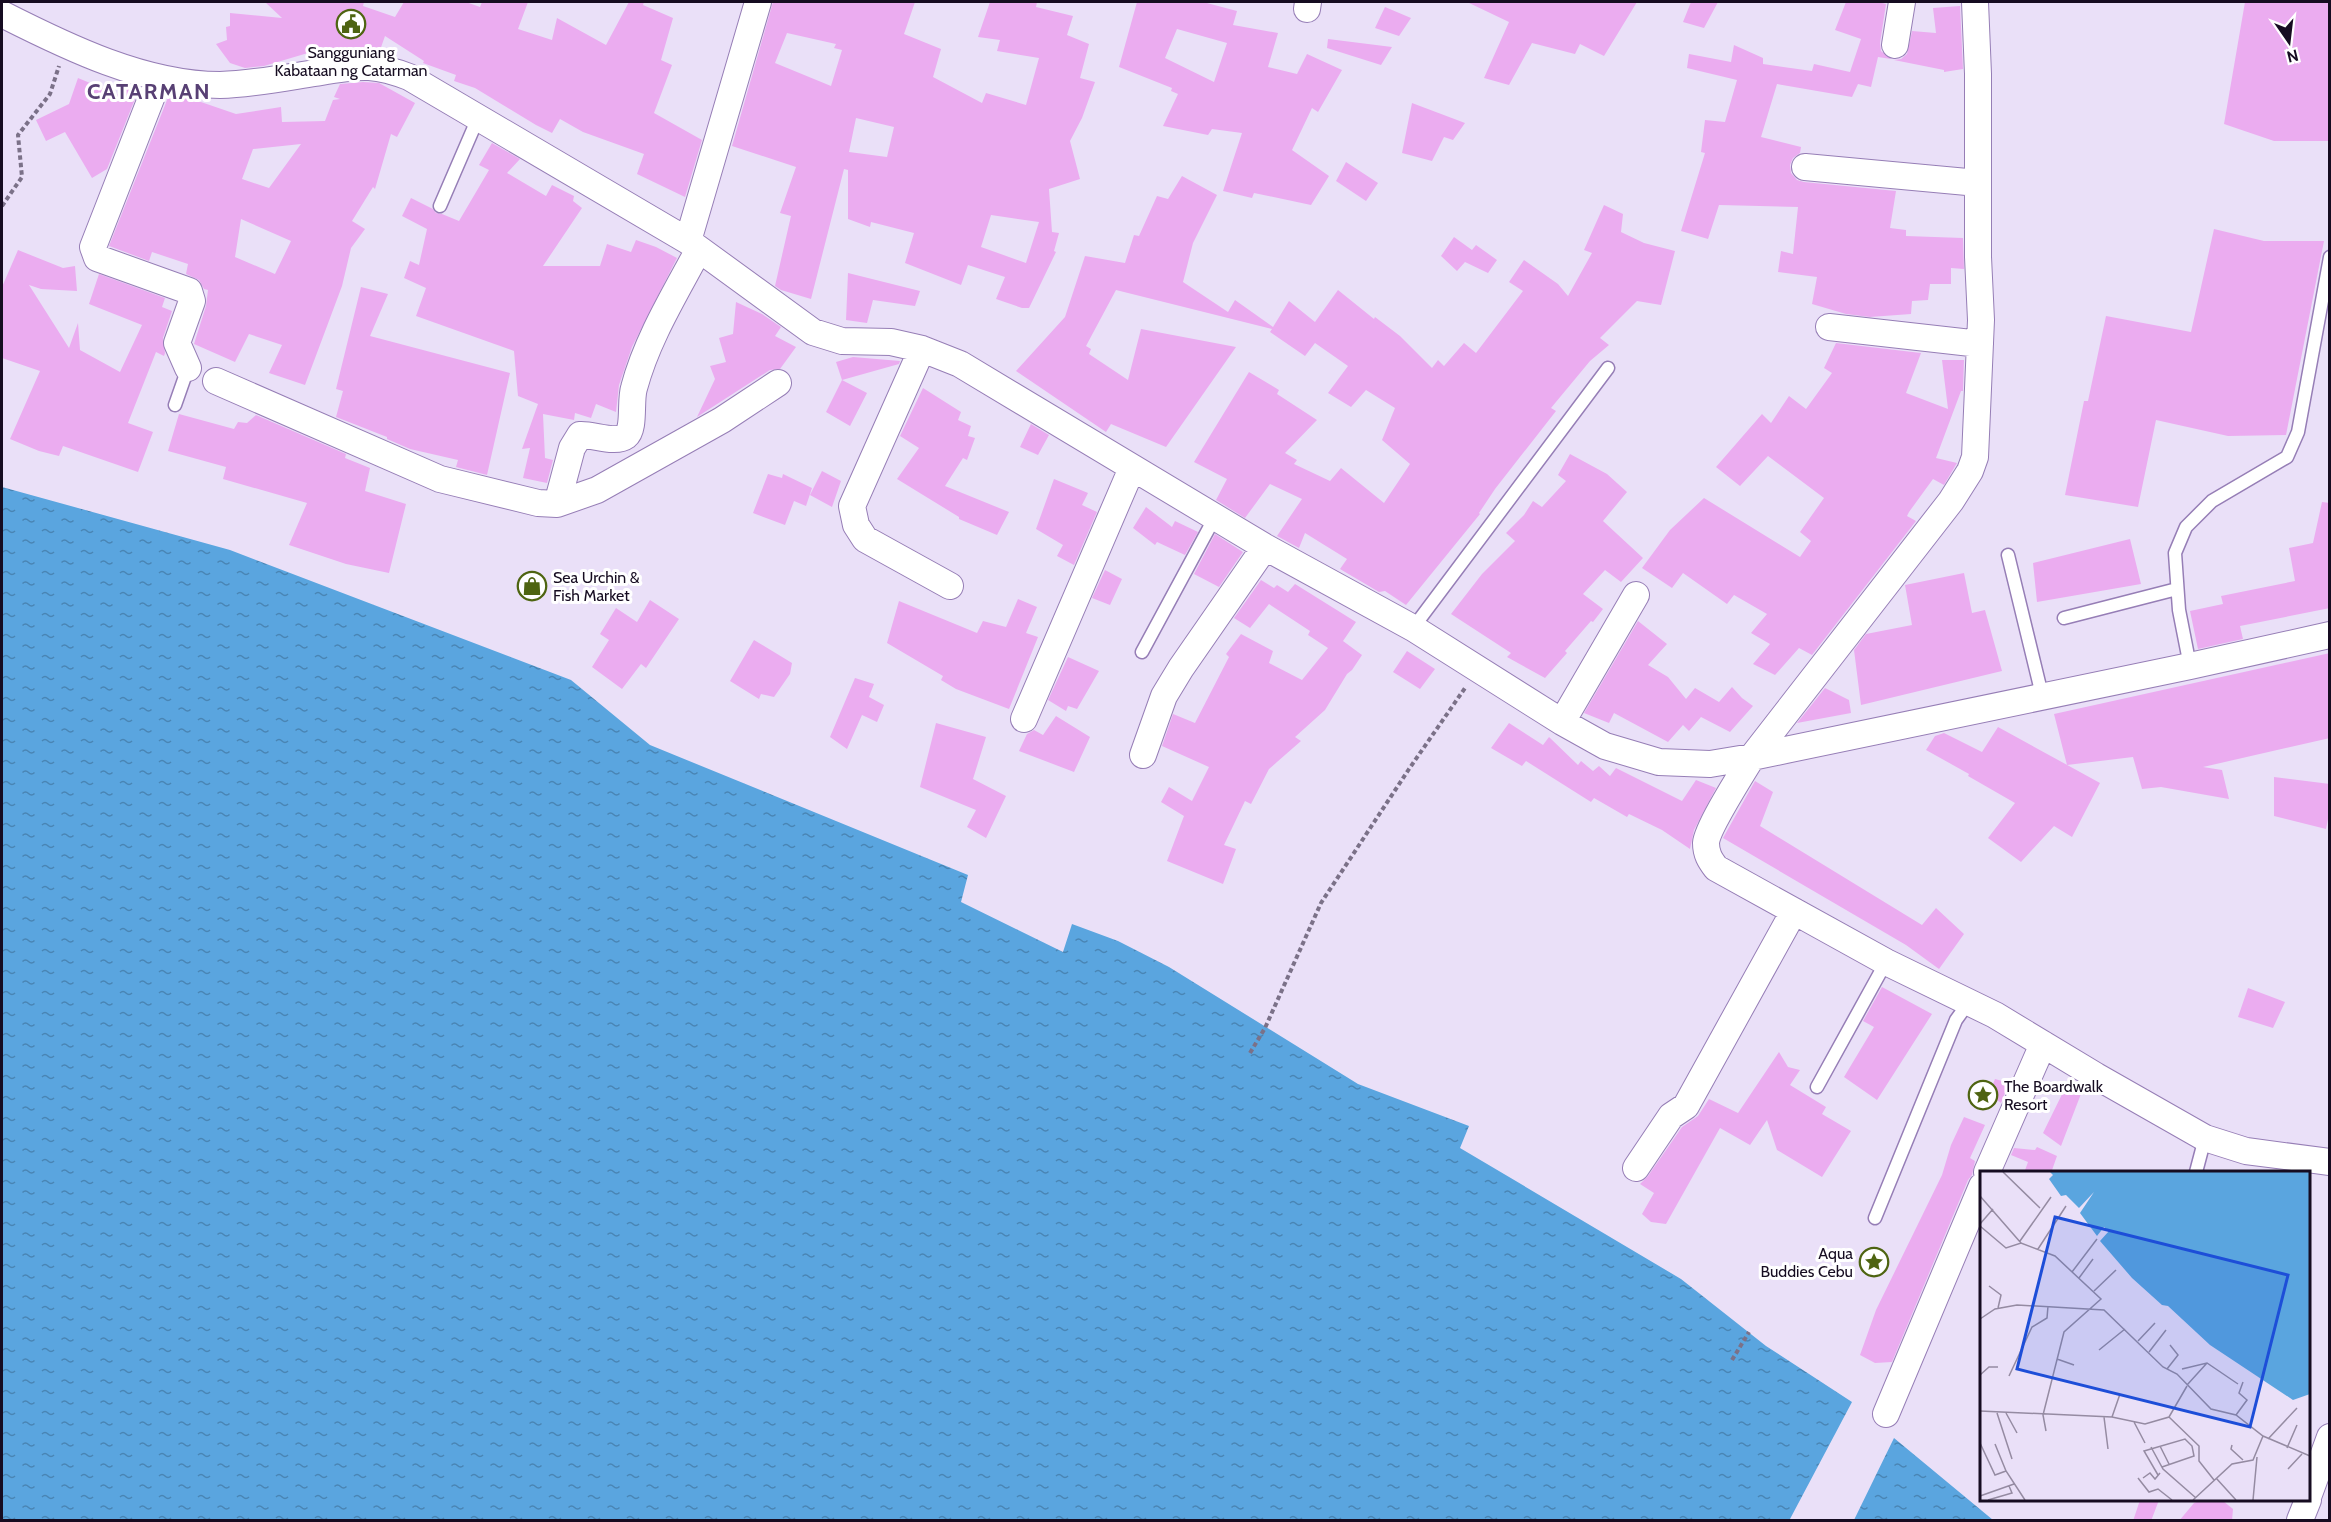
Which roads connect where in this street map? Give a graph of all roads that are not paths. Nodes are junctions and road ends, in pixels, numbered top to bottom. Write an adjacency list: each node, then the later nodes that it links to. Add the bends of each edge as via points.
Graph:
1 (758, 2): 11 (street)
2 (1902, 2): 5 (street)
3 (1975, 2): 9 (street)
4 (2, 14): 6 (street, via 66,46)
5 (1895, 45)
6 (159, 78): 7 (street, via 218,85 256,83 368,66 409,77); 16 (street, via 93,251 97,258 189,291 192,301 177,343)
7 (478, 118): 10 (lane); 11 (street)
8 (1805, 168): 9 (street)
9 (1978, 183): 14 (street)
10 (440, 206)
11 (693, 245): 15 (street, via 813,332 842,341 891,342); 22 (street, via 641,366 631,400 630,430 621,439 580,435 572,448)
12 (2330, 257): 27 (lane, via 2298,432 2287,457 2212,501 2186,527 2175,553)
13 (1829, 327): 14 (street)
14 (1980, 344): 38 (street, via 1975,457 1970,471 1937,520)
15 (922, 349): 21 (street, via 960,364); 26 (street, via 852,506 856,525 865,539)
16 (188, 368): 20 (lane)
17 (1608, 368): 30 (lane)
18 (216, 381): 22 (street, via 440,479 537,503)
19 (778, 383): 22 (street, via 722,420 597,490)
20 (176, 405)
21 (1132, 468): 23 (street); 35 (street)
22 (557, 504)
23 (1215, 517): 24 (street); 32 (lane)
24 (1265, 547): 30 (street); 37 (street, via 1164,696)
25 (2008, 555): 34 (lane)
26 (950, 586)
27 (2177, 589): 29 (lane); 33 (lane)
28 (1636, 595): 36 (street)
29 (2064, 618)
30 (1413, 628): 36 (street)
31 (2330, 634): 33 (street)
32 (1142, 652)
33 (2190, 666): 34 (street)
34 (2042, 695): 38 (street)
35 (1024, 718)
36 (1562, 722): 38 (street, via 1605,746 1659,762 1710,764)
37 (1143, 755)
38 (1752, 757): 39 (street, via 1706,840 1707,856 1716,868)
39 (1794, 911): 40 (street); 46 (street, via 1686,1106 1671,1116)
40 (1886, 962): 41 (street); 43 (lane)
41 (1969, 1002): 42 (street); 50 (lane, via 1956,1020)
42 (2043, 1044): 44 (street); 47 (street)
43 (1817, 1087)
44 (2205, 1138): 45 (street, via 2246,1151); 48 (lane)
45 (2330, 1162)
46 (1636, 1168)
47 (1988, 1171)
48 (2197, 1171)
49 (1980, 1191): 51 (street)
50 (1875, 1218)
51 (1886, 1414)
52 (2330, 1437): 53 (street)
53 (2310, 1492)
54 (2307, 1501): 55 (street)
55 (2300, 1521)

